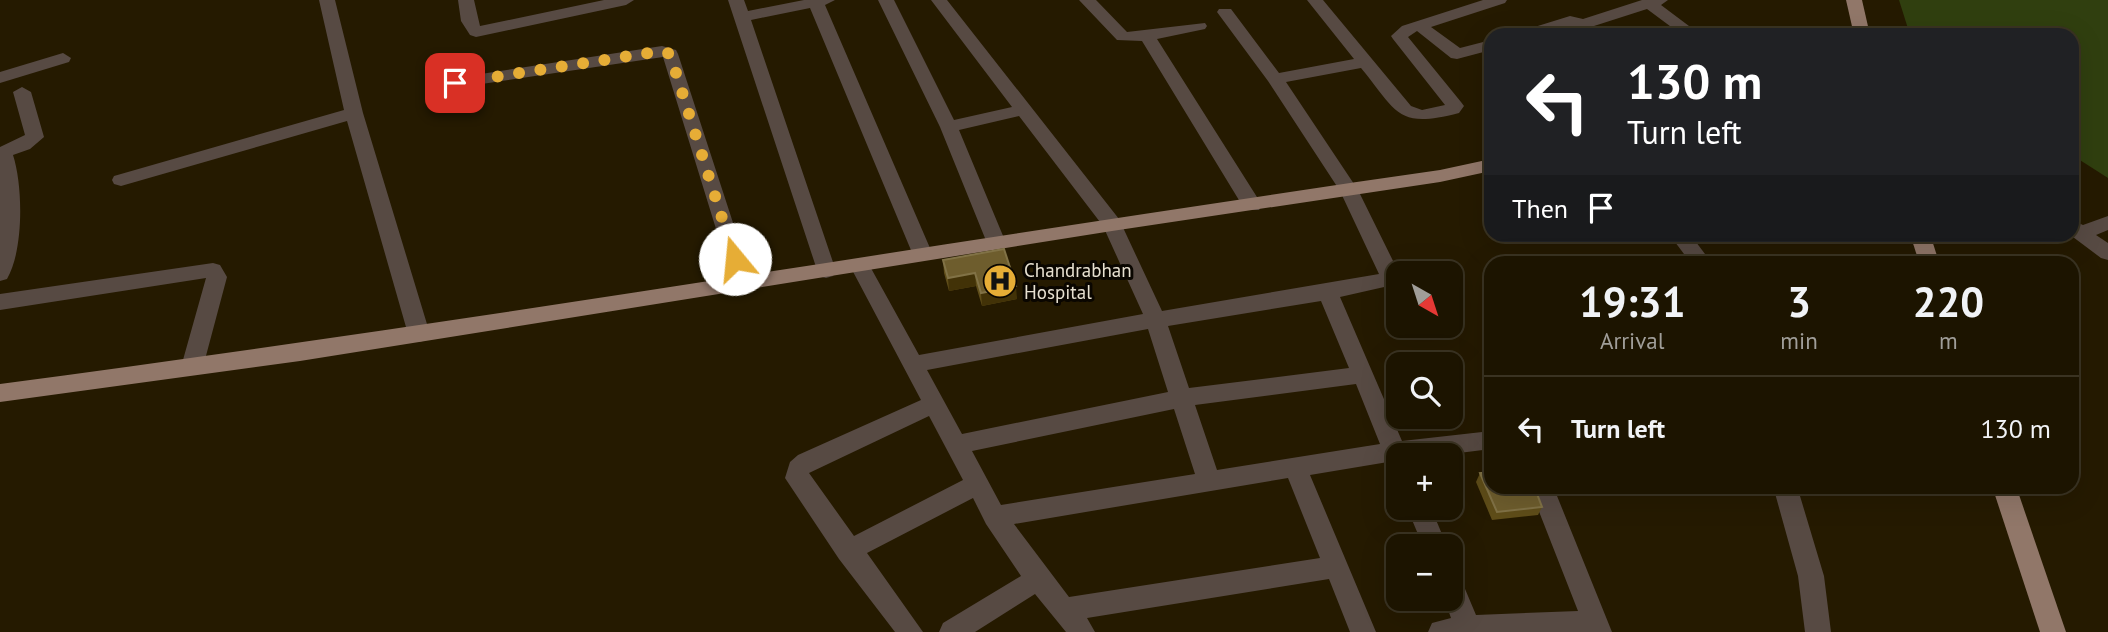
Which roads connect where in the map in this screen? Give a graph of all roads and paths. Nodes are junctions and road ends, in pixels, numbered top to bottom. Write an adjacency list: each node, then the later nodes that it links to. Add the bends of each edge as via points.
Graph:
1 (327, 0): 32 (street)
2 (466, 0): 13 (street, via 476,32)
3 (626, 0): 13 (street)
4 (736, 0): 15 (street)
5 (886, 0): 33 (street)
6 (939, 0): 31 (street)
7 (1087, 0): 23 (street, via 1118,34)
8 (1315, 0): 26 (street)
9 (1499, 0): 18 (street)
10 (1854, 0): 22 (main road)
11 (822, 1): 15 (street); 46 (street)
12 (1654, 2): 16 (street); 21 (street)
13 (583, 4)
14 (1224, 12): 28 (street)
15 (743, 17): 49 (street)
16 (1583, 24): 19 (street, via 1570,21); 20 (street)
17 (1199, 26): 23 (street)
18 (1420, 26): 24 (street, via 1457,54); 26 (street, via 1402,33 1401,42 1453,103 1452,109 1420,116 1409,113)
19 (1547, 28)
20 (1588, 28)
21 (1685, 28)
22 (1860, 28)
23 (1147, 36): 38 (street)
24 (1484, 47)
25 (63, 58): 27 (street)
26 (1365, 62): 28 (street)
27 (0, 78)
28 (1275, 79): 37 (street)
29 (455, 83): 51 (street, via 654,52 670,54)
30 (22, 92): 34 (street, via 35,137)
31 (1025, 109): 33 (street); 40 (street)
32 (354, 113): 36 (street); 55 (street)
33 (948, 127): 44 (street)
34 (0, 153): 50 (street, via 5,157 11,219)
35 (1484, 166): 37 (main road)
36 (121, 180)
37 (1349, 190): 38 (main road); 52 (street, via 1389,274 1377,284)
38 (1252, 205): 40 (main road)
39 (2108, 223): 41 (street)
40 (1112, 224): 44 (main road); 54 (street)
41 (2079, 229)
42 (2079, 232): 45 (street)
43 (1685, 242): 47 (street)
44 (996, 243): 46 (main road)
45 (2108, 253)
46 (923, 255): 48 (main road)
47 (1696, 256)
48 (860, 266): 49 (main road); 56 (street)
49 (826, 271): 51 (main road)
50 (0, 274)
51 (743, 284): 55 (main road)
52 (1328, 292): 54 (street); 58 (street)
53 (0, 302): 57 (street, via 213,270 217,277)
54 (1156, 321): 56 (street); 60 (street)
55 (419, 334): 57 (main road)
56 (914, 364): 61 (street)
57 (192, 367): 59 (main road)
58 (1363, 375): 60 (street); 63 (street)
59 (0, 393)
60 (1182, 398): 65 (street); 68 (street)
61 (935, 404): 65 (street); 74 (street, via 798,469 797,478)
62 (1484, 440): 64 (street)
63 (1392, 443)
64 (1463, 444)
65 (957, 445): 69 (street)
66 (1386, 456): 67 (street)
67 (1296, 467): 68 (street); 75 (street)
68 (1209, 481): 73 (street)
69 (978, 484): 73 (street); 74 (street)
70 (1544, 494): 79 (street)
71 (1787, 494): 85 (street, via 1811,576)
72 (2007, 494): 86 (main road)
73 (995, 517): 76 (street)
74 (848, 551): 81 (street)
75 (1336, 567): 77 (street); 84 (street)
76 (1038, 579): 77 (street); 82 (street)
77 (1063, 610): 83 (street)
78 (1453, 611): 80 (street)
79 (1596, 627): 80 (street)
80 (1455, 630)
81 (911, 632)
82 (952, 632)
83 (1082, 632)
84 (1363, 632)
85 (1818, 632)
86 (2053, 632)

